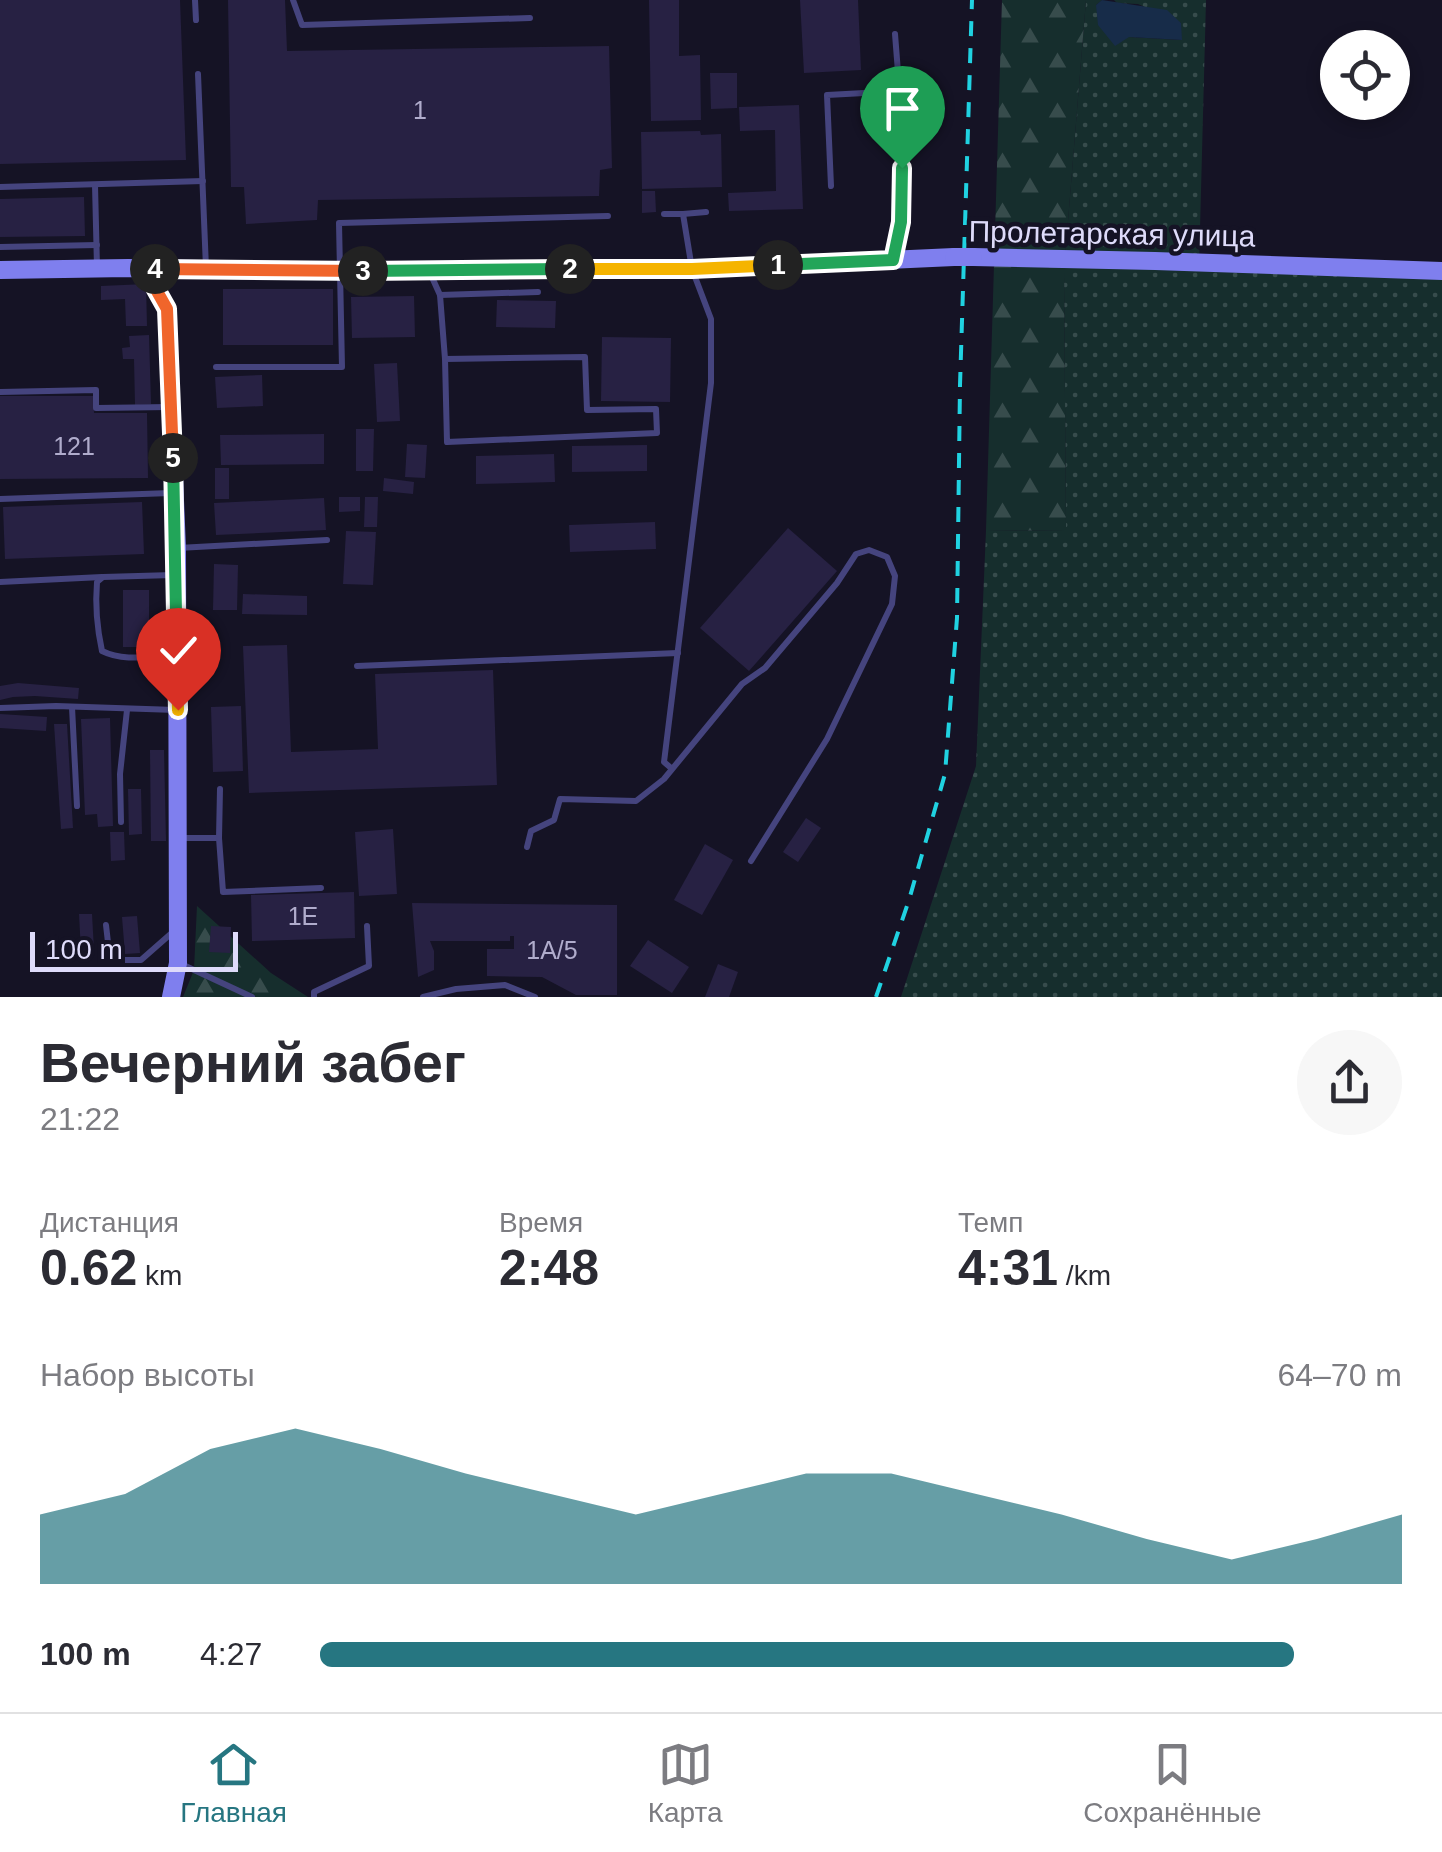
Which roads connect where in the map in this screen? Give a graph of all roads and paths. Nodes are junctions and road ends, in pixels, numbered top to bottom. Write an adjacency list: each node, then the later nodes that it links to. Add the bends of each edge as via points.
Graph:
1 (195, 0): 4 (lane)
2 (294, 0): 3 (lane, via 302,26)
3 (530, 18)
4 (196, 20)
5 (895, 34): 7 (lane)
6 (198, 74): 8 (lane)
7 (902, 91): 10 (lane, via 827,95); 19 (lane, via 901,222)
8 (203, 182): 9 (lane); 25 (lane)
9 (95, 184): 11 (lane); 16 (lane)
10 (831, 186)
11 (0, 187)
12 (706, 212): 14 (lane)
13 (664, 214): 14 (lane)
14 (683, 214): 22 (lane)
15 (608, 216): 27 (lane, via 338,223)
16 (97, 245): 17 (lane); 21 (lane)
17 (22, 246): 18 (lane); 24 (lane)
18 (0, 247)
19 (893, 260): 22 (street, Пролетарская улица); 28 (street, Пролетарская улица)
20 (144, 268): 21 (street, Пролетарская улица); 25 (street, Пролетарская улица); 34 (street, via 167,309)
21 (97, 269): 24 (street, Пролетарская улица)
22 (692, 269): 26 (street, Пролетарская улица); 42 (lane, via 711,319 712,383)
23 (0, 270): 24 (street, Пролетарская улица)
24 (23, 270)
25 (206, 270): 27 (street, Пролетарская улица)
26 (428, 270): 27 (street, Пролетарская улица); 30 (lane)
27 (338, 271): 32 (lane, via 342,367)
28 (1442, 272)
29 (538, 292): 30 (lane)
30 (440, 295): 31 (lane)
31 (445, 359): 31 (lane, via 585,357 587,410 656,409 657,433 447,442)
32 (216, 367)
33 (0, 392): 34 (lane, via 96,390 96,408)
34 (171, 407): 38 (street)
35 (172, 493): 36 (lane)
36 (0, 498)
37 (327, 540): 38 (lane)
38 (176, 548): 48 (street)
39 (173, 575): 40 (lane)
40 (103, 577): 41 (lane); 43 (lane, via 96,601 102,651 128,658)
41 (0, 582)
42 (678, 654): 44 (lane); 49 (lane, via 664,762)
43 (174, 655)
44 (357, 666)
45 (72, 707): 46 (lane); 47 (lane); 51 (lane)
46 (0, 708)
47 (127, 710): 48 (lane); 52 (lane)
48 (178, 710): 53 (street)
49 (672, 768): 55 (lane, via 636,801 560,799 554,820 531,831); 56 (lane, via 742,684 765,668 856,554 870,550 887,557 892,604 827,740)
50 (220, 789): 54 (lane)
51 (78, 806)
52 (121, 822)
53 (178, 838): 54 (lane); 59 (street)
54 (220, 838): 57 (lane, via 222,892)
55 (527, 848)
56 (750, 861)
57 (322, 888)
58 (106, 925): 59 (lane, via 110,960 142,960)
59 (178, 926): 61 (street)
60 (367, 926): 64 (lane, via 369,966)
61 (178, 962): 62 (street); 63 (lane)
62 (171, 997)
63 (252, 997)
64 (314, 997)
65 (423, 997): 66 (lane, via 505,986)
66 (535, 997)

